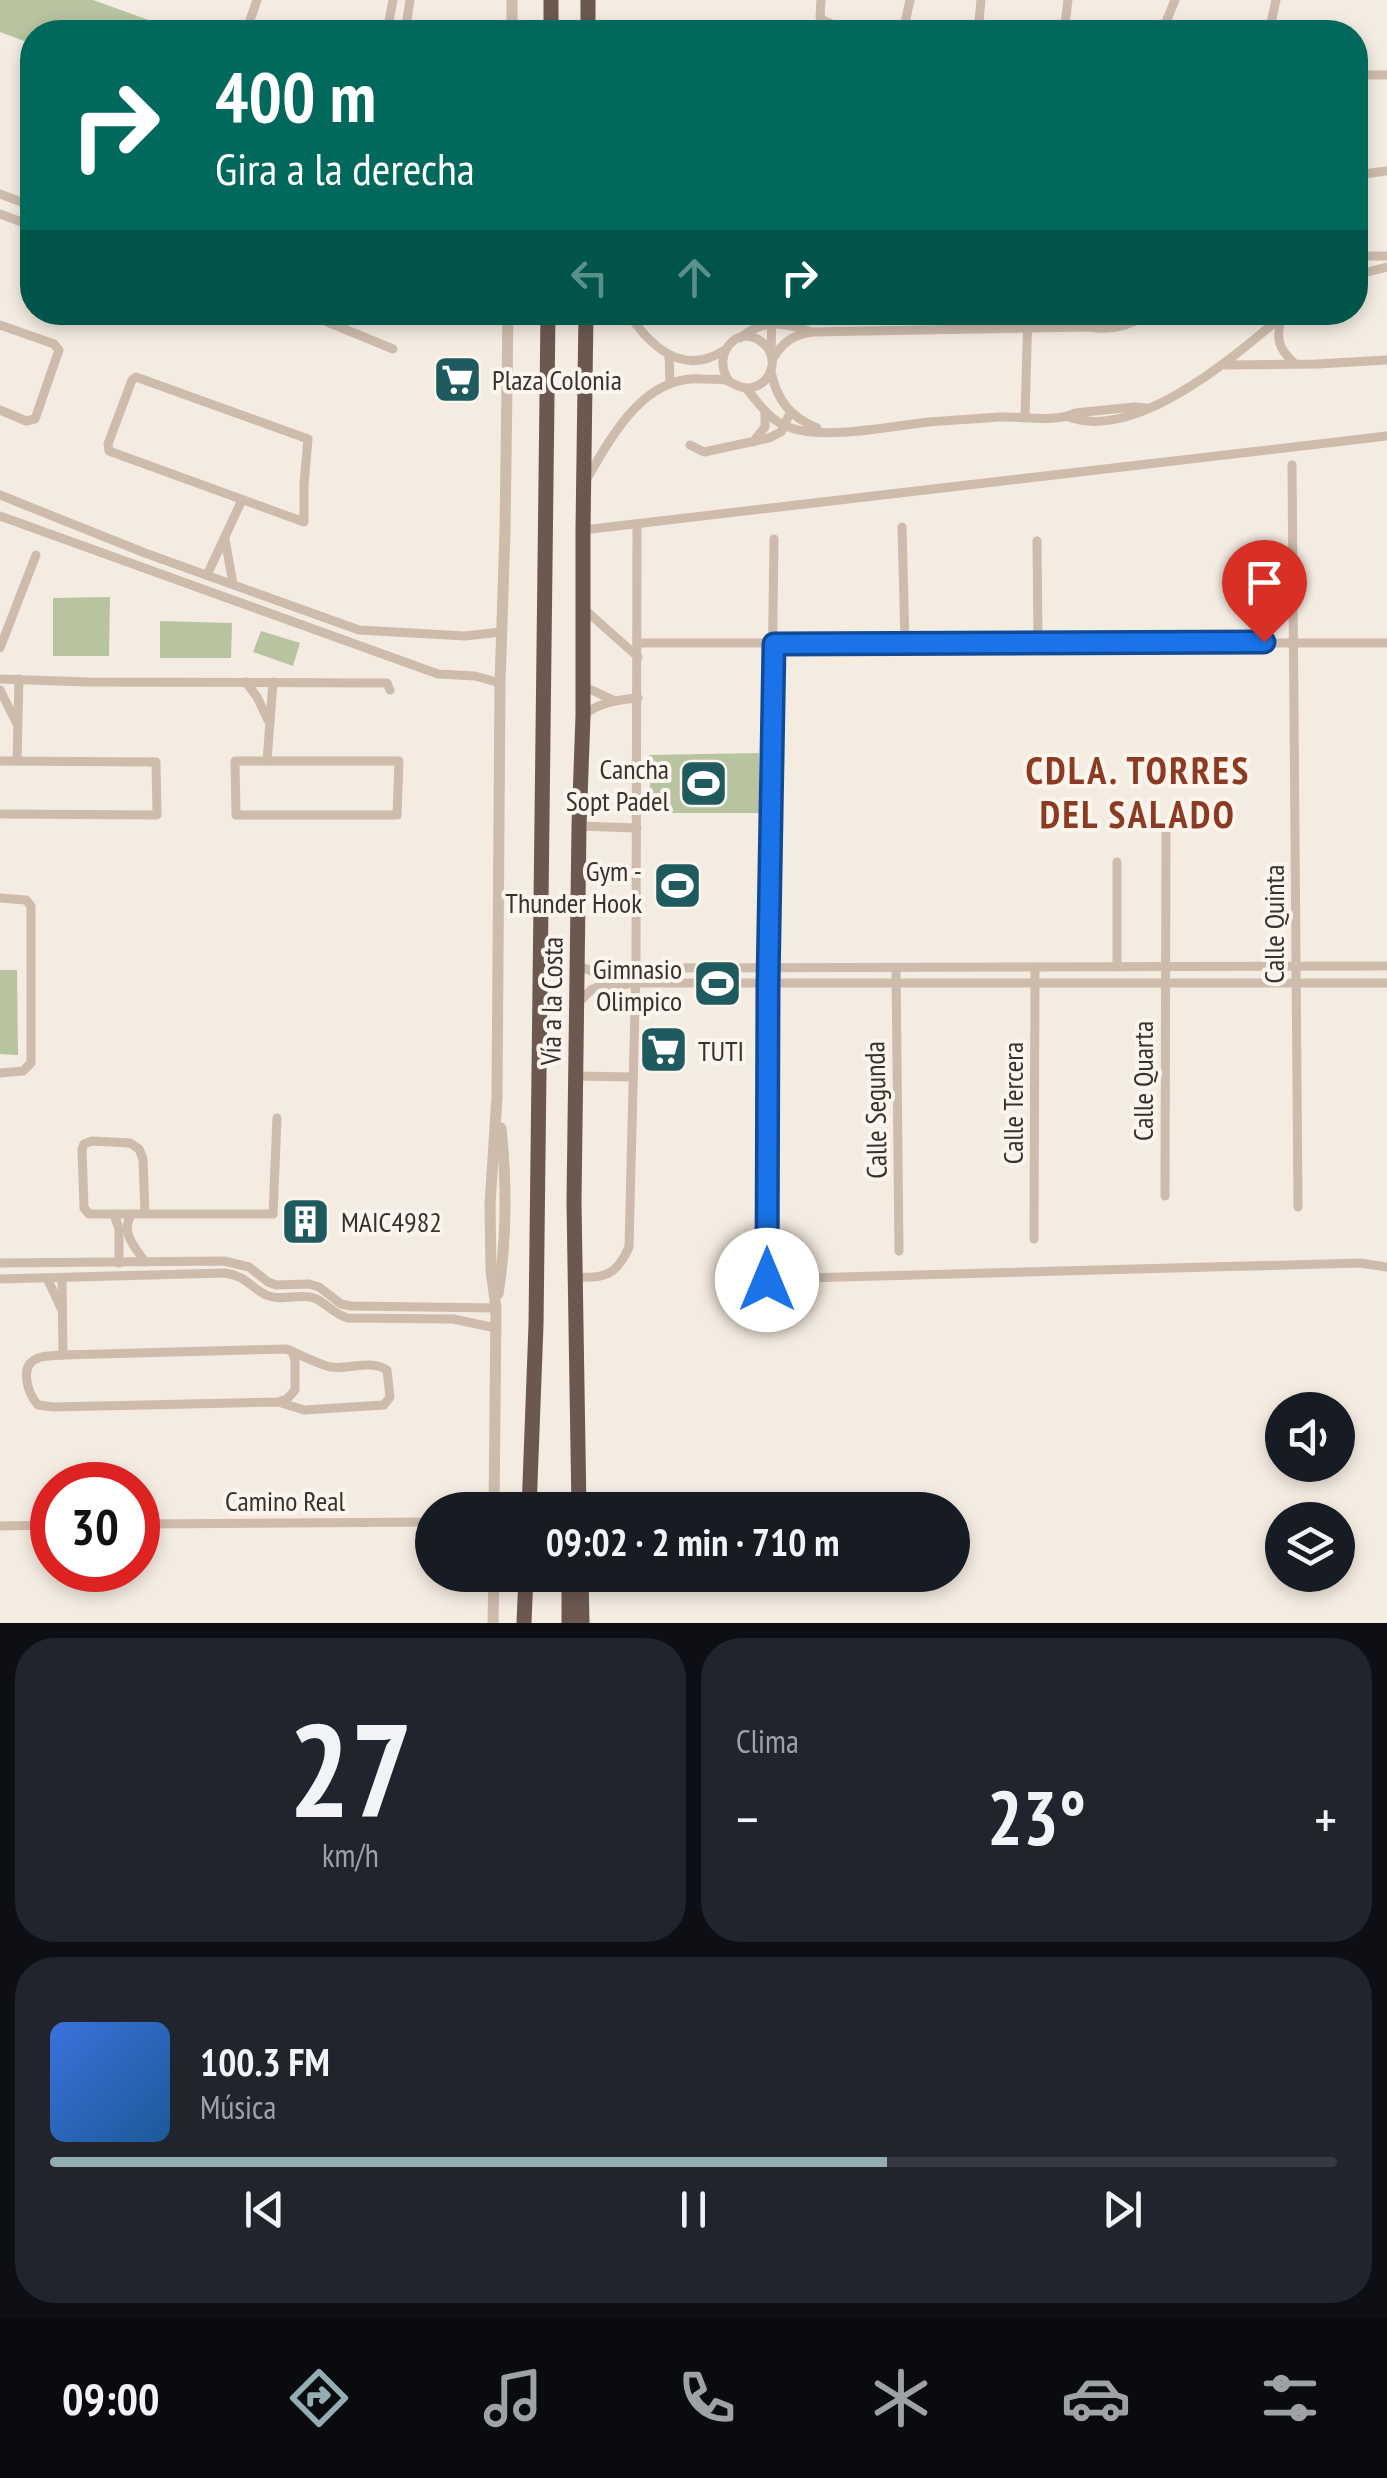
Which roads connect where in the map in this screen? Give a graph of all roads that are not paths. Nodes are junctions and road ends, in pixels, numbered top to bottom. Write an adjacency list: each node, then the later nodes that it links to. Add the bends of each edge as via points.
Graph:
1 (1263, 0): 3 (street)
2 (1276, 0): 3 (street)
3 (1274, 12): 4 (street)
4 (1272, 20)
5 (0, 324): 35 (street, via 59,350 35,418)
6 (333, 325): 23 (street)
7 (508, 325): 60 (street, Vía a la Costa)
8 (548, 325): 137 (highway, Vía a la Costa)
9 (586, 325): 44 (highway, Vía a la Costa)
10 (638, 325): 25 (street)
11 (759, 325): 22 (street)
12 (772, 325): 26 (street)
13 (792, 325): 21 (street)
14 (1028, 325): 20 (street)
15 (1094, 325): 19 (street)
16 (1126, 325): 19 (street)
17 (1272, 325): 29 (street)
18 (1280, 325): 28 (street, via 1278,344)
19 (1090, 327): 20 (street)
20 (1028, 330): 21 (street); 37 (street)
21 (812, 332): 26 (street, via 786,341)
22 (740, 338): 24 (street); 26 (street, via 763,342)
23 (393, 349)
24 (724, 350): 25 (street, via 698,361); 31 (street)
25 (669, 355): 32 (street)
26 (772, 358): 30 (street)
27 (1387, 360): 28 (street)
28 (1294, 363): 29 (street)
29 (1223, 365): 37 (street, via 1138,414 1093,422)
30 (771, 372): 33 (street); 36 (street)
31 (729, 381): 32 (street); 33 (street)
32 (670, 383): 44 (street, via 628,416)
33 (746, 388): 34 (street)
34 (764, 410): 38 (street); 41 (street, via 765,427)
35 (0, 411)
36 (790, 413): 38 (street); 39 (street)
37 (1025, 416): 39 (street)
38 (785, 426): 39 (street); 41 (street)
39 (824, 431)
40 (1387, 436): 48 (street)
41 (754, 442): 42 (street, via 704,452)
42 (690, 445)
43 (1292, 466): 61 (street, Calle Quinta)
44 (583, 486): 50 (highway, Vía a la Costa)
45 (0, 495): 55 (street)
46 (242, 500): 46 (street, via 304,522 308,440 132,378 108,451); 51 (street)
47 (0, 516): 57 (street)
48 (637, 524): 50 (street); 63 (street)
49 (902, 528): 64 (street)
50 (583, 530): 59 (highway, Vía a la Costa)
51 (225, 536): 56 (street); 58 (street)
52 (774, 539): 66 (street)
53 (1038, 541): 62 (street)
54 (36, 555): 67 (street)
55 (187, 568): 56 (street); 57 (street)
56 (208, 575): 58 (street)
57 (182, 582): 73 (street, via 438,674)
58 (232, 584): 60 (street, via 359,630)
59 (584, 609): 68 (street); 74 (highway, Vía a la Costa)
60 (501, 632): 73 (street, Vía a la Costa)
61 (1296, 641): 62 (street); 65 (street); 93 (street, Calle Quinta)
62 (1038, 642): 64 (street)
63 (638, 643): 66 (street); 68 (street)
64 (905, 643): 66 (street)
65 (1387, 643)
66 (774, 644): 98 (street)
67 (0, 648)
68 (638, 657): 77 (street)
69 (0, 678): 70 (street)
70 (19, 679): 71 (street); 81 (street)
71 (246, 682): 72 (street); 80 (street)
72 (273, 682): 76 (street, via 388,683); 80 (street)
73 (500, 683): 129 (street, Vía a la Costa, via 497,1097 507,1200)
74 (582, 686): 78 (street); 79 (highway, Vía a la Costa)
75 (0, 690): 81 (street)
76 (390, 690)
77 (638, 698): 78 (street); 88 (street)
78 (615, 701): 79 (street)
79 (583, 716): 86 (highway, Vía a la Costa)
80 (269, 722): 84 (street)
81 (18, 726): 83 (street)
82 (0, 761): 83 (street)
83 (18, 761): 85 (street, via 156,762 156,815)
84 (268, 761): 84 (street, via 399,762 397,815 236,816 234,760)
85 (0, 814)
86 (578, 826): 88 (street); 91 (highway, Vía a la Costa)
87 (1166, 827): 92 (street, Calle Quarta)
88 (637, 828): 97 (street)
89 (1117, 862): 96 (street)
90 (0, 898): 108 (street, via 31,906 31,1063 24,1071)
91 (576, 964): 97 (street, via 597,972); 107 (highway, Vía a la Costa)
92 (1164, 966): 93 (street); 96 (street); 105 (street, Calle Quarta)
93 (1295, 966): 94 (street); 106 (street, Calle Quinta)
94 (1387, 966)
95 (1035, 967): 96 (street); 99 (street); 104 (street, Calle Tercera)
96 (1116, 967)
97 (636, 968): 98 (street); 101 (street)
98 (768, 968): 99 (street); 102 (street)
99 (896, 968): 103 (street, Calle Segunda)
100 (1387, 983): 106 (street)
101 (634, 984): 102 (street); 107 (street, via 606,984); 110 (street)
102 (768, 984): 103 (street); 123 (street, via 767,1280 1360,1262)
103 (896, 984): 104 (street); 118 (street, Calle Segunda)
104 (1035, 984): 105 (street); 117 (street, Calle Tercera)
105 (1164, 984): 106 (street); 112 (street, Calle Quarta)
106 (1295, 984): 113 (street, Calle Quinta)
107 (576, 1006): 109 (highway, Vía a la Costa)
108 (0, 1073)
109 (575, 1076): 110 (street); 125 (highway, Vía a la Costa)
110 (634, 1077): 125 (street, via 629,1247 614,1271)
111 (277, 1118): 116 (street, via 274,1214)
112 (1165, 1196)
113 (1298, 1206)
114 (114, 1214): 115 (street); 116 (street, via 84,1208 82,1149 89,1142 130,1143 141,1152); 122 (street)
115 (132, 1214): 116 (street); 120 (street, via 126,1229)
116 (145, 1214)
117 (1034, 1238)
118 (899, 1252)
119 (186, 1261): 120 (street); 124 (street); 129 (street, via 238,1263 268,1282 320,1287 352,1306)
120 (145, 1262): 122 (street)
121 (0, 1263): 122 (street)
122 (119, 1263)
123 (1387, 1267)
124 (186, 1274): 128 (street); 131 (street, via 236,1275 264,1294 310,1297 348,1318 453,1319)
125 (576, 1277): 135 (highway, Vía a la Costa)
126 (0, 1278): 127 (street)
127 (47, 1278): 128 (street); 130 (street)
128 (62, 1278): 130 (street)
129 (496, 1308): 131 (street, Vía a la Costa)
130 (62, 1310): 133 (street)
131 (496, 1328): 136 (street, Vía a la Costa)
132 (292, 1351): 133 (street); 134 (street, via 295,1390); 134 (street, via 329,1368 379,1365 390,1397 384,1405 304,1410)
133 (63, 1355): 134 (street, via 31,1361 30,1396 38,1405)
134 (278, 1402)
135 (576, 1422): 138 (highway); 139 (highway, Vía a la Costa)
136 (494, 1492)
137 (530, 1492)
138 (572, 1492)
139 (579, 1492)
140 (415, 1522): 141 (street, Camino Real)
141 (160, 1524)
142 (30, 1525): 143 (street)
143 (0, 1526)
144 (494, 1592): 148 (street)
145 (525, 1592): 149 (highway)
146 (569, 1592): 150 (highway)
147 (581, 1592): 151 (highway)
148 (493, 1623)
149 (524, 1623)
150 (570, 1623)
151 (582, 1623)

